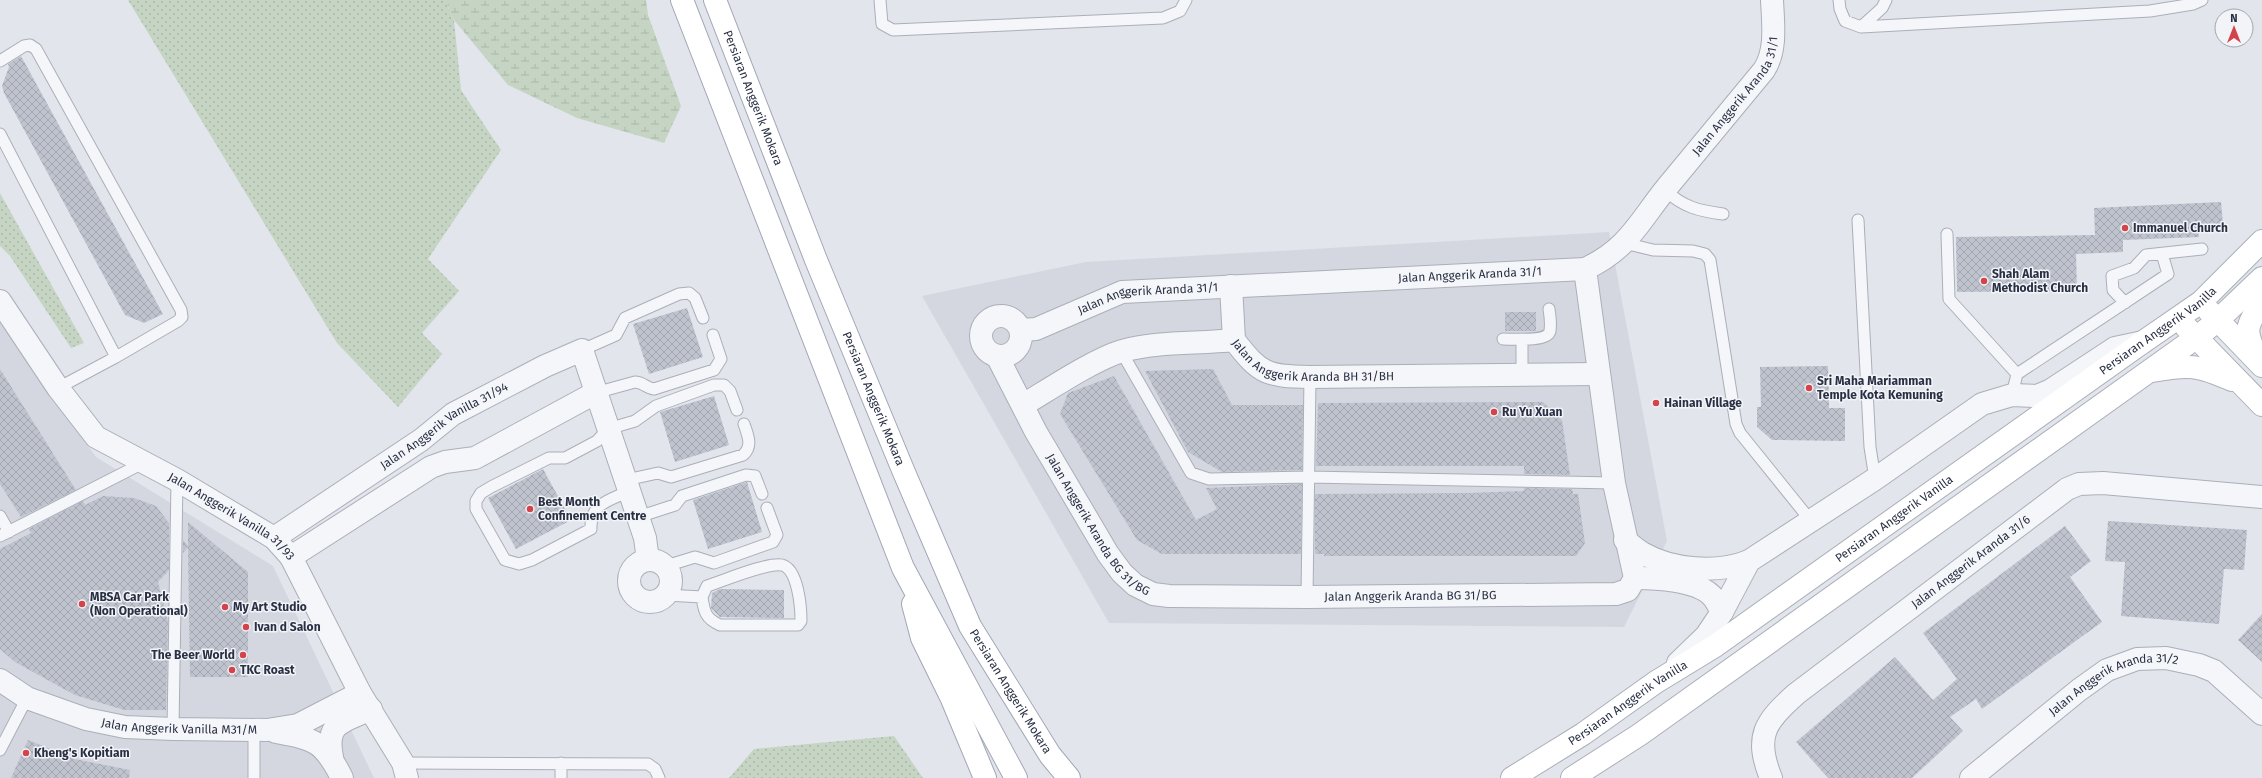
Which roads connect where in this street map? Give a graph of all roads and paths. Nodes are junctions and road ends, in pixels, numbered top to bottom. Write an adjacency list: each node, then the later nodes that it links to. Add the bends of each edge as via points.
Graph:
1 (682, 0): 77 (main road)
2 (715, 0): 100 (main road, Persiaran Anggerik Mokara, via 816,260 970,626 1050,755)
3 (880, 0): 4 (lane, via 882,24 893,30 1163,18 1180,11)
4 (1186, 0)
5 (1772, 0): 12 (street, Jalan Anggerik Aranda 31/1, via 1772,48 1769,62)
6 (1839, 0): 9 (lane, via 1845,22)
7 (1886, 0): 9 (lane, via 1882,8)
8 (2202, 0): 9 (lane, via 2193,4 2150,11)
9 (1861, 27)
10 (0, 61): 41 (lane, via 24,46 30,45 36,49 181,310 182,316 178,321)
11 (0, 134): 41 (lane)
12 (1665, 190): 13 (lane, via 1678,202 1690,208); 17 (street, Jalan Anggerik Aranda 31/1)
13 (1724, 214)
14 (1858, 220): 61 (lane)
15 (1947, 234): 45 (lane, via 1950,299)
16 (2262, 240): 24 (main road, Persiaran Anggerik Vanilla)
17 (1624, 243): 20 (street, Jalan Anggerik Aranda 31/1, via 1604,260); 70 (lane, via 1652,250 1693,251 1705,254 1710,260 1736,424 1740,433)
18 (2202, 249): 19 (lane)
19 (2162, 254): 26 (lane, via 2168,274); 26 (lane, via 2146,255 2134,268 2112,276 2113,290)
20 (1586, 269): 22 (street, Jalan Anggerik Aranda 31/1); 44 (street)
21 (2262, 278): 30 (main road)
22 (1231, 286): 31 (street, Jalan Anggerik Aranda 31/1, via 1122,292 1036,329); 36 (street)
23 (0, 301): 49 (street, Jalan Anggerik Vanilla 31/93)
24 (2201, 302): 29 (main road, Persiaran Anggerik Vanilla); 30 (main road)
25 (2262, 302): 42 (main road, via 2247,328 2249,340)
26 (2125, 303): 45 (lane)
27 (1549, 309): 35 (lane, via 1548,335 1543,338)
28 (703, 318): 38 (lane, via 695,298 689,293 679,294 625,318 616,335)
29 (2178, 319): 33 (main road); 37 (main road, Persiaran Anggerik Vanilla)
30 (2217, 321): 33 (main road); 42 (main road)
31 (1021, 330): 40 (street, via 1020,344 1016,350 1004,356); 40 (street, via 1013,319 1007,316 994,316 984,324 980,337 982,344 991,354)
32 (713, 335): 50 (lane, via 721,359 714,370 654,389 641,382 635,382)
33 (2197, 337): 43 (main road); 48 (main road)
34 (1503, 339): 35 (lane)
35 (1522, 339): 46 (lane)
36 (1234, 340): 39 (street, Jalan Anggerik Aranda BH 31/BH, via 1156,345); 47 (street, Jalan Anggerik Aranda BH 31/BH, via 1247,356 1271,375)
37 (2143, 342): 51 (street, via 2114,348 2052,390 2038,396); 84 (main road, Persiaran Anggerik Vanilla, via 1778,603)
38 (582, 350): 50 (street); 57 (street, Jalan Anggerik Vanilla 31/94, via 545,366 453,414)
39 (1121, 351): 52 (street, Jalan Anggerik Aranda BH 31/BH); 60 (lane, via 1191,473 1209,479)
40 (997, 356): 52 (street, Jalan Anggerik Aranda BG 31/BG)
41 (116, 357): 49 (lane)
42 (2262, 366)
43 (2145, 373): 48 (main road, via 2193,366 2206,368); 102 (main road, via 1639,735)
44 (1598, 374): 46 (street, Jalan Anggerik Aranda BH 31/BH); 63 (street)
45 (2017, 374): 51 (lane)
46 (1522, 375): 47 (street, Jalan Anggerik Aranda BH 31/BH)
47 (1310, 377): 60 (lane)
48 (2241, 383): 53 (main road)
49 (58, 388): 59 (street, Jalan Anggerik Vanilla 31/93, via 96,437)
50 (595, 394): 56 (street); 58 (street, via 475,458)
51 (2012, 395): 61 (street, via 1982,404)
52 (1023, 405): 81 (street, Jalan Anggerik Aranda BG 31/BG, via 1036,432 1108,554 1135,585 1153,594 1169,596)
53 (2262, 405)
54 (737, 410): 56 (lane, via 730,391 724,385 714,385 656,406 635,421)
55 (744, 424): 64 (lane, via 749,445 748,451 743,455 671,477 658,473)
56 (608, 429): 64 (street); 64 (lane, via 597,441 565,458 549,458 481,493 476,501 476,509 506,560 519,564 532,560 591,529 590,518 595,508)
57 (431, 432): 58 (street); 72 (street, Jalan Anggerik Vanilla 31/94)
58 (446, 462): 74 (street, via 431,467)
59 (143, 463): 62 (street, Jalan Anggerik Vanilla 31/93); 71 (lane)
60 (1308, 477): 63 (lane); 81 (lane)
61 (1874, 479): 70 (street)
62 (176, 480): 72 (street, Jalan Anggerik Vanilla 31/93); 88 (lane)
63 (1614, 483): 73 (street)
64 (627, 486): 69 (street)
65 (762, 494): 69 (lane, via 755,476 746,475 682,496 675,505)
66 (2262, 497): 103 (street, Jalan Anggerik Aranda 31/6, via 2103,483 2079,484 2067,489 1774,714 1766,725 1762,746)
67 (767, 508): 76 (lane, via 777,535 773,542 714,564 695,557)
68 (0, 516): 71 (lane)
69 (638, 517): 76 (street)
70 (1812, 521): 75 (street)
71 (5, 534)
72 (274, 538): 74 (street, Jalan Anggerik Vanilla 31/93)
73 (1625, 540): 75 (street, via 1641,552 1679,566 1722,569); 78 (street)
74 (291, 557): 86 (street, Jalan Anggerik Vanilla 31/93)
75 (1749, 561): 82 (street)
76 (657, 563): 79 (street, via 669,572 672,584); 79 (street, via 640,562 633,567 629,574 630,591 636,597 651,603)
77 (903, 568): 98 (main road, via 922,638 952,699); 99 (main road)
78 (1634, 578): 81 (street, Jalan Anggerik Aranda BG 31/BG, via 1628,590 1599,596); 82 (street, via 1662,579 1701,588 1712,596)
79 (666, 595): 80 (lane)
80 (702, 597): 80 (lane, via 707,586 748,572 781,565 790,570 795,581 801,621 798,625 720,625 710,620 704,612)
81 (1307, 597)
82 (1722, 612): 84 (street, via 1706,636)
83 (0, 680): 85 (street, Jalan Anggerik Vanilla M31/M)
84 (1656, 682): 101 (main road, Persiaran Anggerik Vanilla, via 1583,734)
85 (27, 698): 88 (street, Jalan Anggerik Vanilla M31/M, via 86,719 125,727); 90 (lane)
86 (366, 701): 89 (street, Jalan Anggerik Vanilla M31/M, via 298,725); 91 (street, via 331,734 329,744); 93 (street, Jalan Anggerik Vanilla 31/93)
87 (2262, 714): 104 (street, Jalan Anggerik Aranda 31/2, via 2214,671 2166,658 2137,659 2107,670 2079,690)
88 (174, 730): 89 (street, Jalan Anggerik Vanilla M31/M)
89 (260, 730): 91 (street, via 308,740 322,746); 94 (lane)
90 (0, 750)
91 (332, 757): 95 (street)
92 (561, 763): 93 (lane); 96 (lane); 97 (lane, via 648,764 655,769)
93 (405, 770)
94 (254, 778)
95 (342, 778)
96 (560, 778)
97 (659, 778)
98 (985, 778)
99 (1016, 778)
100 (1069, 778)
101 (1512, 778)
102 (1572, 778)
103 (1771, 778)
104 (1972, 778)

